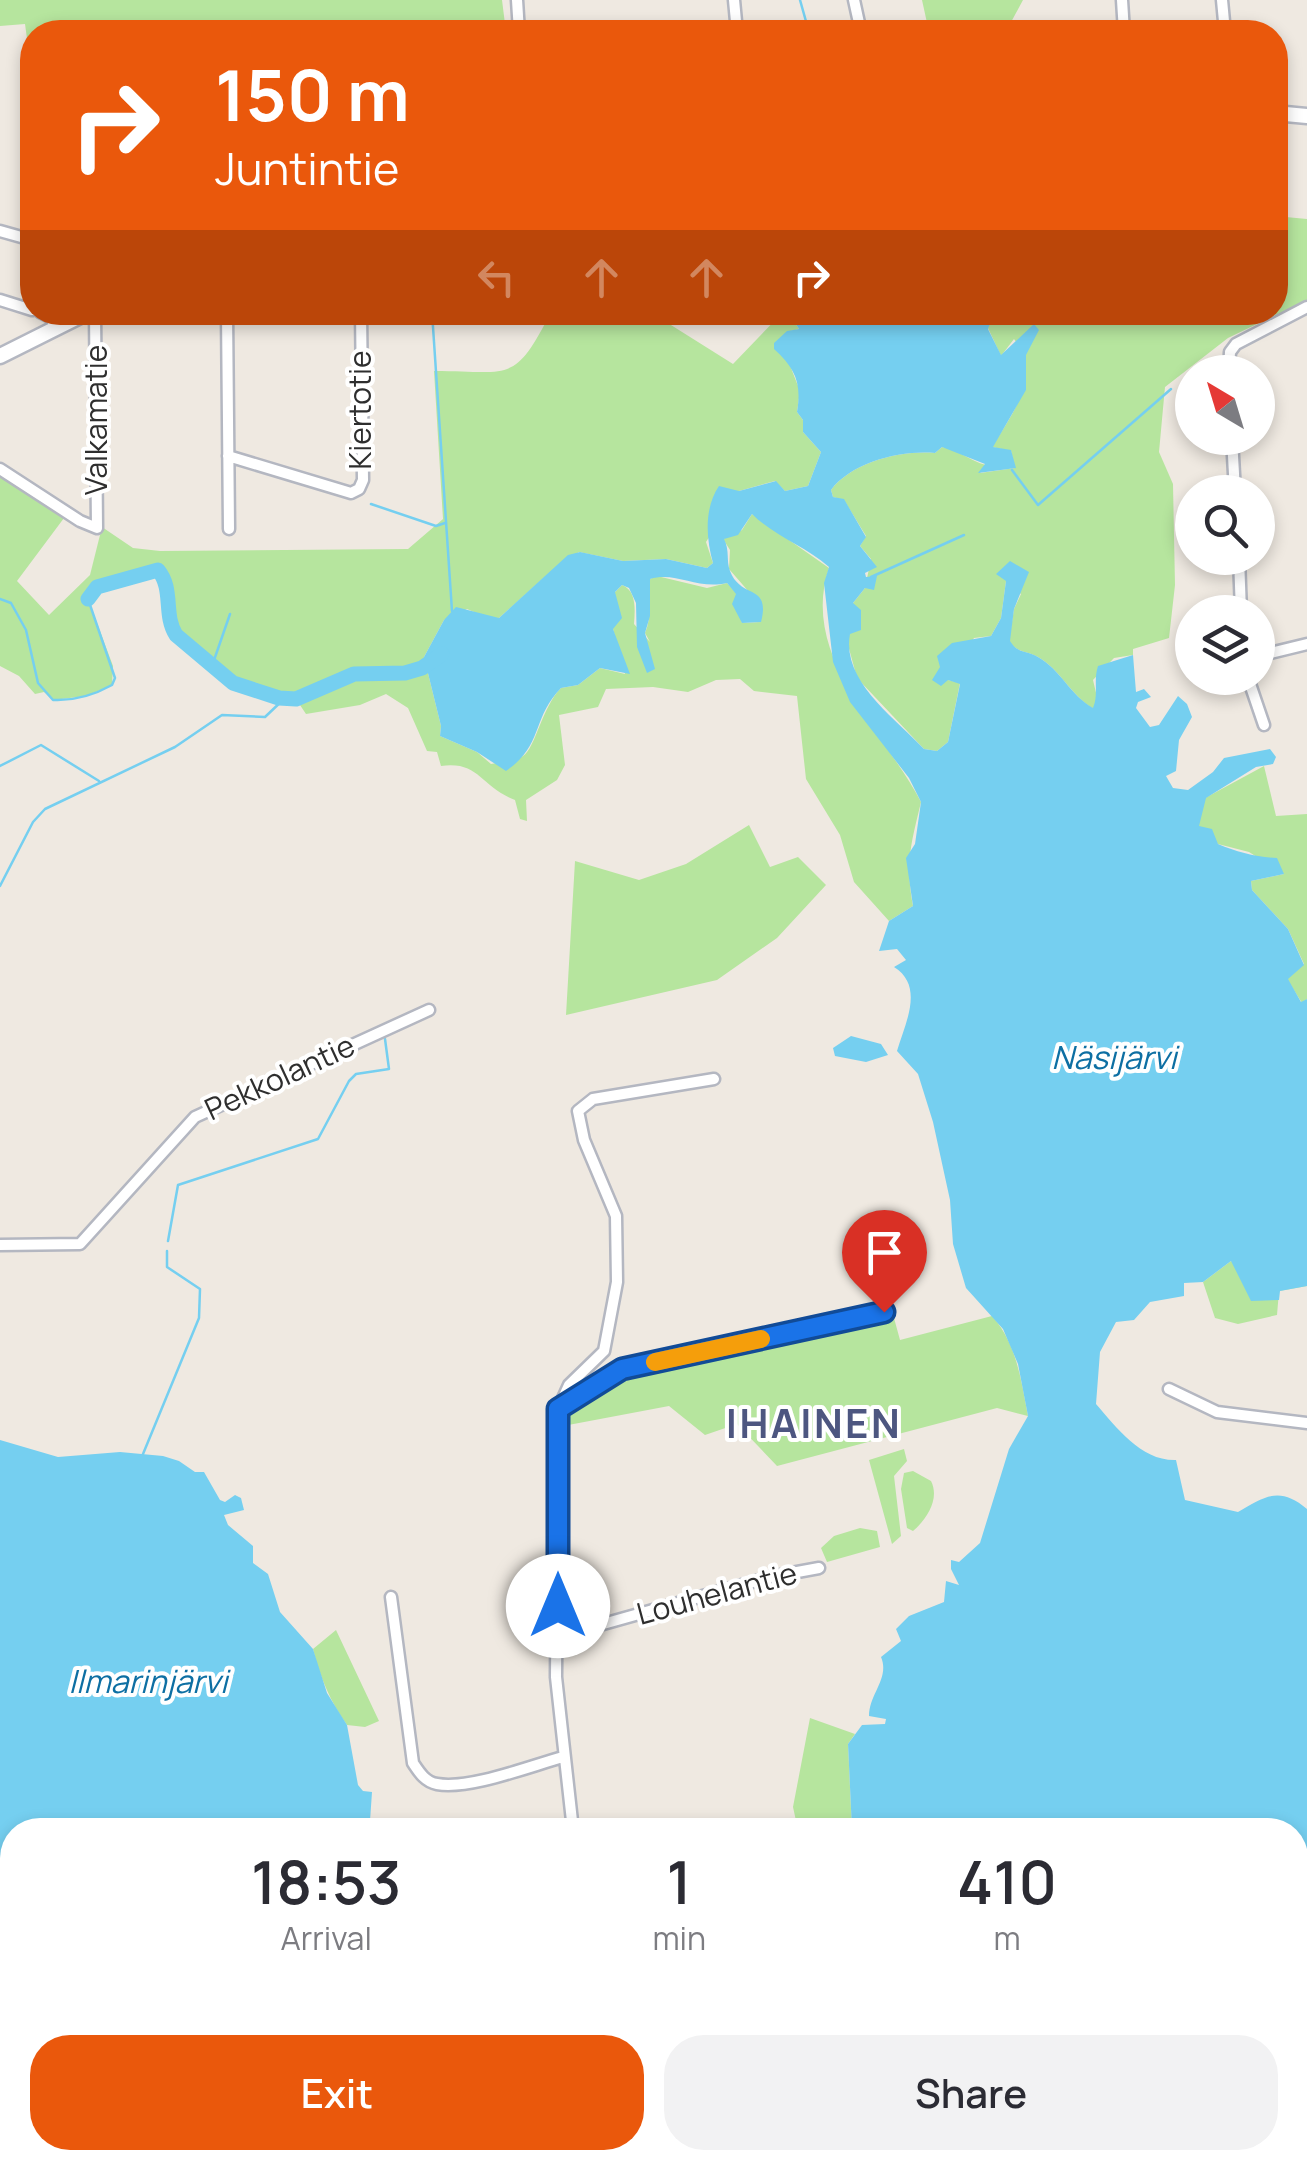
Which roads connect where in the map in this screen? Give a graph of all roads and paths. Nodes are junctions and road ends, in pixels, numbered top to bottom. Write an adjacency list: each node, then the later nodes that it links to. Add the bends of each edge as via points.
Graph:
1 (55, 325): 7 (street)
2 (64, 325): 7 (main road)
3 (92, 325): 11 (street, Valkamatie, via 98,528)
4 (227, 325): 10 (street)
5 (361, 325): 10 (street, Kiertotie, via 359,489)
6 (1272, 325): 8 (street, via 1236,344)
7 (57, 328): 9 (main road)
8 (1230, 355)
9 (0, 356)
10 (228, 456): 12 (street)
11 (0, 469)
12 (229, 530)
13 (1307, 644): 14 (street)
14 (1275, 652)
15 (1254, 695): 16 (street)
16 (1264, 725)
17 (429, 1010): 19 (street, Pekkolantie, via 195,1117 80,1244)
18 (714, 1079): 22 (street, via 593,1098 578,1110 616,1216 618,1282 604,1352 569,1386)
19 (0, 1245)
20 (884, 1312): 22 (street, via 622,1369)
21 (1169, 1388): 23 (street, via 1217,1412)
22 (558, 1409): 26 (street)
23 (1307, 1423)
24 (819, 1568): 26 (street, Louhelantie)
25 (391, 1598): 27 (street, via 413,1763 420,1774 436,1784 455,1784)
26 (557, 1636): 27 (street)
27 (563, 1758): 28 (street)
28 (571, 1818)

